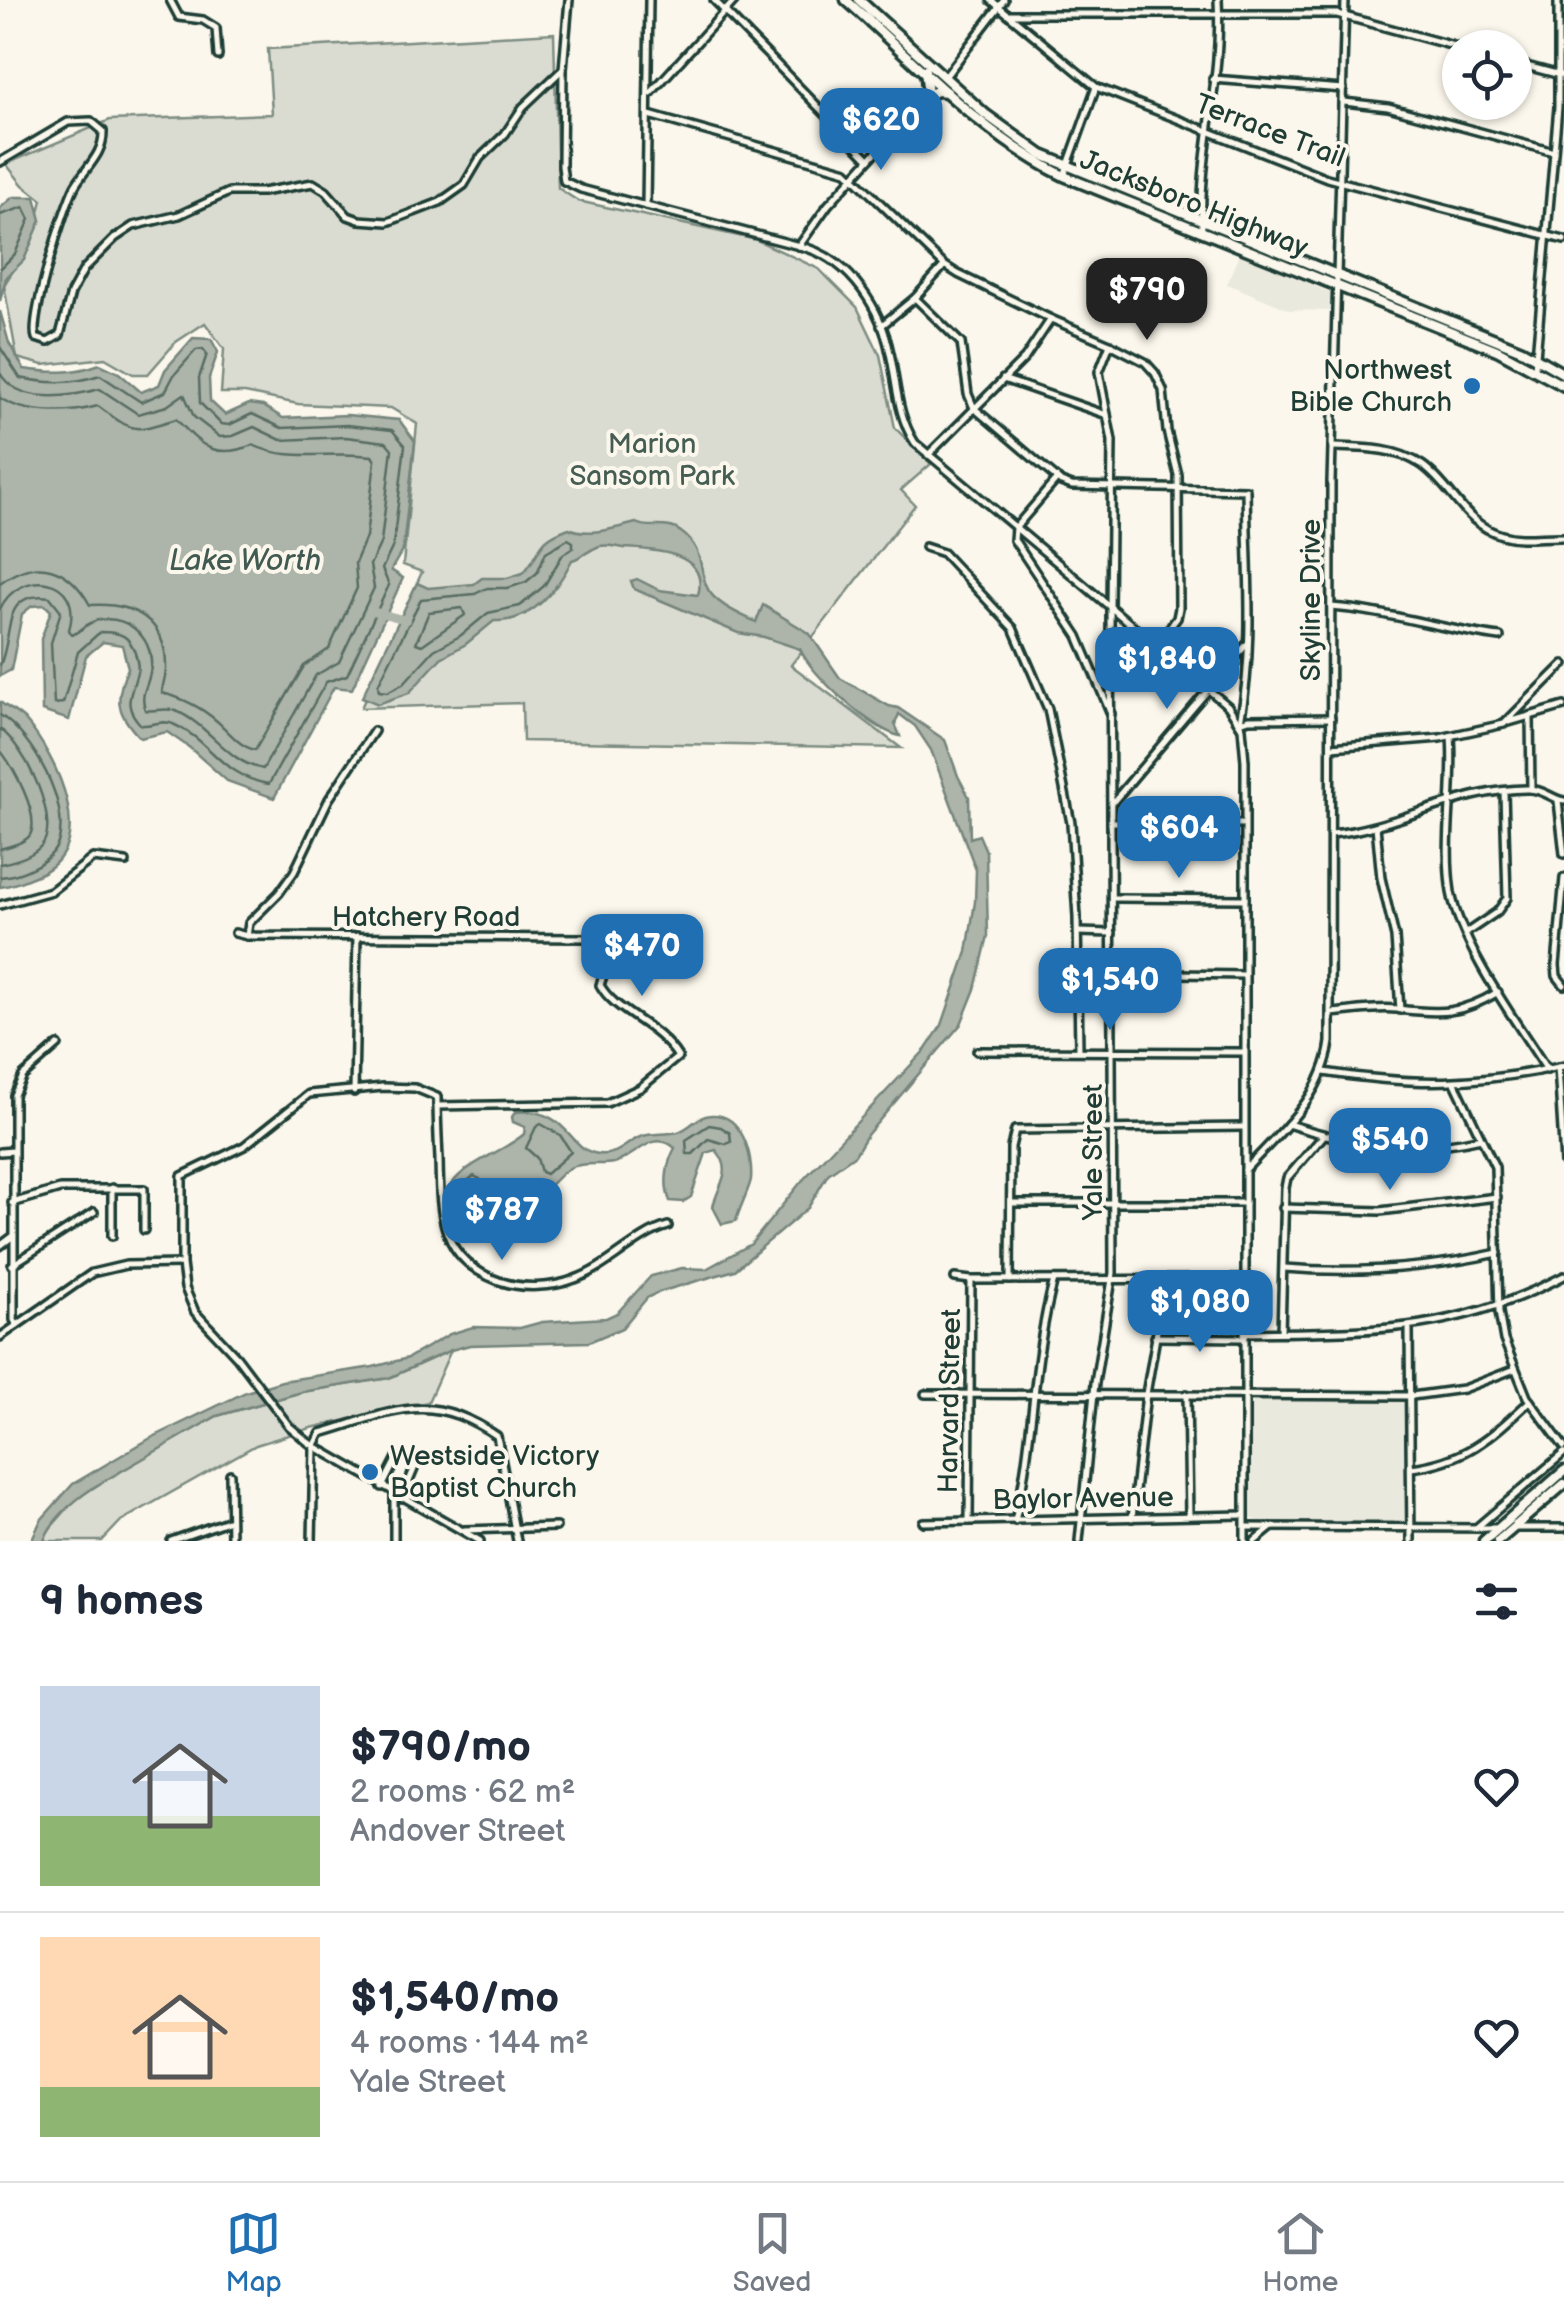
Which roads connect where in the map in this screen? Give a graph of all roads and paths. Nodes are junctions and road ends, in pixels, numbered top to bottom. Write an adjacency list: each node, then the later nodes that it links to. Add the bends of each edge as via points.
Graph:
1 (170, 0): 20 (street, via 179,17 216,28)
2 (570, 0): 22 (street)
3 (649, 0): 30 (street)
4 (714, 0): 14 (street)
5 (735, 0): 14 (street)
6 (846, 0): 18 (main road, Jacksboro Highway)
7 (859, 0): 18 (main road, Jacksboro Highway)
8 (991, 0): 13 (street, Terrace Trail)
9 (1004, 0): 13 (street)
10 (1218, 0): 16 (street)
11 (1345, 0): 17 (street, Skyline Drive)
12 (1558, 0): 24 (street)
13 (1000, 8): 15 (street, Terrace Trail); 25 (street)
14 (726, 11): 30 (street); 39 (street)
15 (1006, 14): 16 (street); 27 (street, Terrace Trail)
16 (1219, 15): 17 (street); 26 (street)
17 (1345, 15): 19 (street); 28 (street, Skyline Drive)
18 (886, 30): 23 (main road, Jacksboro Highway); 25 (main road, Jacksboro Highway)
19 (1442, 43)
20 (218, 56)
21 (1532, 68): 24 (street)
22 (563, 69): 40 (street, via 456,193 409,216 354,219 313,183 229,192 133,226 84,269 60,335 48,342 36,338 34,314 72,195 96,158 102,131 91,121 68,122); 46 (street, via 564,181)
23 (925, 70): 25 (main road, Jacksboro Highway); 31 (main road)
24 (1561, 76): 34 (street)
25 (945, 77): 29 (main road, Jacksboro Highway); 29 (main road); 31 (street)
26 (1213, 79): 28 (street); 37 (street)
27 (1096, 87): 37 (street, Terrace Trail); 41 (street)
28 (1343, 89): 33 (street, Skyline Drive)
29 (952, 90): 31 (main road); 41 (main road, Jacksboro Highway)
30 (648, 95): 35 (street)
31 (928, 95): 39 (street)
32 (1564, 97): 34 (street)
33 (1343, 102): 38 (street, via 1388,107); 43 (street, Skyline Drive)
34 (1558, 107): 36 (street)
35 (648, 115): 42 (street); 46 (street)
36 (1560, 127): 38 (street)
37 (1207, 129): 43 (street, Terrace Trail); 47 (street)
38 (1554, 152): 44 (street)
39 (870, 160): 42 (street)
40 (0, 162)
41 (1068, 168): 47 (main road, Jacksboro Highway)
42 (855, 176): 50 (street); 51 (street)
43 (1342, 182): 48 (street, Terrace Trail); 52 (street, Skyline Drive)
44 (1552, 182): 45 (street); 48 (street)
45 (1564, 185)
46 (646, 206): 50 (street)
47 (1201, 226): 52 (main road, Jacksboro Highway)
48 (1546, 236): 49 (street, Terrace Trail); 58 (street)
49 (1564, 240)
50 (798, 246): 56 (street, via 843,266)
51 (944, 265): 53 (street); 54 (street)
52 (1337, 282): 55 (main road, Jacksboro Highway); 65 (street, Skyline Drive)
53 (915, 298): 56 (street); 63 (street, via 960,343)
54 (1051, 319): 57 (street); 61 (street)
55 (1440, 323): 58 (main road, Jacksboro Highway); 59 (main road, Jacksboro Highway)
56 (881, 326): 66 (street, via 904,421)
57 (1110, 344): 64 (street, Yale Street, via 1099,372); 69 (street, via 1156,373)
58 (1536, 357): 59 (street); 60 (main road, Jacksboro Highway)
59 (1535, 368): 62 (main road, Jacksboro Highway)
60 (1564, 374)
61 (1003, 380): 63 (street); 64 (street)
62 (1564, 386)
63 (974, 408): 66 (street); 67 (street)
64 (1107, 415): 68 (street, Yale Street)
65 (1332, 447): 71 (street, via 1381,450 1417,462 1466,516 1490,530 1514,538); 73 (street, Skyline Drive)
66 (928, 455): 70 (street)
67 (1056, 478): 68 (street, via 1072,486); 70 (street)
68 (1112, 486): 69 (street); 74 (street, Yale Street)
69 (1179, 488): 76 (street, via 1246,490); 77 (street, via 1179,608)
70 (1016, 528): 74 (street); 81 (street, via 1014,540 1078,636)
71 (1564, 536)
72 (926, 547): 104 (street, via 940,550 1013,628 1048,709 1070,823)
73 (1331, 607): 75 (street); 83 (street, Skyline Drive)
74 (1110, 609): 77 (street); 81 (street, Yale Street)
75 (1500, 637)
76 (1248, 642): 79 (street); 84 (street)
77 (1156, 646): 79 (street)
78 (1564, 664): 85 (street)
79 (1210, 688): 84 (street); 93 (street)
80 (1564, 706): 82 (street)
81 (1112, 716): 93 (street, Yale Street)
82 (1530, 716): 85 (street); 89 (street)
83 (1330, 718): 84 (street); 88 (street, Skyline Drive)
84 (1240, 722): 95 (street)
85 (1504, 724): 87 (street)
86 (374, 731): 108 (street, via 294,872)
87 (1451, 736): 88 (street); 92 (street)
88 (1331, 747): 97 (street, Skyline Drive)
89 (1532, 789): 90 (street); 91 (street)
90 (1504, 792): 92 (street); 107 (street, via 1507,898)
91 (1561, 801): 98 (street)
92 (1452, 802): 96 (street); 107 (street, via 1450,879)
93 (1112, 803): 94 (street, Yale Street)
94 (1112, 822): 95 (street); 101 (street, Yale Street)
95 (1244, 824): 102 (street)
96 (1376, 826): 97 (street); 114 (street)
97 (1331, 834): 115 (street, Skyline Drive)
98 (1564, 854)
99 (126, 862): 103 (street, via 93,858 51,892)
100 (1564, 878): 112 (street, via 1556,972)
101 (1112, 898): 102 (street); 106 (street, Yale Street)
102 (1245, 899): 111 (street)
103 (0, 905)
104 (1078, 932): 106 (street); 117 (street)
105 (235, 933): 108 (street, Hatchery Road)
106 (1112, 933): 110 (street, Yale Street)
107 (1466, 933): 113 (street)
108 (246, 936): 109 (street, Hatchery Road)
109 (356, 936): 125 (street); 126 (street, Hatchery Road, via 588,938 603,944 607,964 600,985 606,996 658,1032 678,1057 640,1088 607,1103)
110 (1112, 973): 111 (street); 118 (street, Yale Street)
111 (1244, 976): 120 (street)
112 (1564, 985)
113 (1498, 992): 114 (street, via 1444,1014); 122 (street)
114 (1400, 1010): 115 (street)
115 (1330, 1013): 123 (street, Skyline Drive)
116 (58, 1045): 134 (street, via 23,1076 14,1095)
117 (1079, 1050): 118 (street); 119 (street)
118 (1112, 1050): 120 (street); 129 (street, Yale Street)
119 (977, 1051)
120 (1244, 1052): 128 (street)
121 (1561, 1066): 122 (street); 130 (street)
122 (1547, 1070): 124 (street)
123 (1323, 1072): 124 (street); 127 (street, Skyline Drive)
124 (1454, 1083): 132 (street)
125 (354, 1092): 126 (street, via 415,1088 433,1093); 151 (street, via 309,1094 244,1146 182,1176)
126 (437, 1106): 145 (street, via 441,1217 451,1242 477,1271 519,1285 567,1282)
127 (1288, 1124): 131 (street); 136 (street, Skyline Drive)
128 (1244, 1127): 129 (street); 136 (street)
129 (1113, 1128): 140 (street, via 1018,1128); 141 (street, Yale Street)
130 (1564, 1130): 135 (street)
131 (1324, 1136): 132 (street, via 1412,1147); 143 (street, via 1288,1178)
132 (1481, 1138): 138 (street, via 1493,1159)
133 (0, 1152): 134 (street)
134 (12, 1152): 139 (street)
135 (1564, 1163)
136 (1245, 1170): 142 (street)
137 (112, 1188): 139 (street, via 60,1189); 146 (street, via 144,1188); 148 (street)
138 (1497, 1197): 143 (street, via 1380,1211); 150 (street)
139 (12, 1203): 147 (street)
140 (1011, 1203): 141 (street); 157 (street)
141 (1112, 1203): 142 (street); 159 (street, Yale Street)
142 (1245, 1203): 161 (street)
143 (1284, 1208): 153 (street)
144 (94, 1212): 152 (street)
145 (668, 1226)
146 (144, 1230)
147 (12, 1236): 149 (street); 152 (street)
148 (112, 1236)
149 (0, 1246)
150 (1498, 1252): 153 (street, via 1382,1272); 162 (street)
151 (182, 1264): 163 (street, via 102,1269); 179 (street, via 196,1312 289,1426)
152 (12, 1265): 163 (street)
153 (1284, 1268): 165 (street)
154 (1564, 1276): 162 (street)
155 (955, 1278): 156 (street)
156 (971, 1280): 157 (street); 171 (street, Harvard Street)
157 (1010, 1280): 158 (street)
158 (1054, 1280): 159 (street); 172 (street)
159 (1113, 1280): 160 (street); 173 (street, Yale Street)
160 (1166, 1280): 161 (street); 168 (street)
161 (1244, 1280): 166 (street)
162 (1499, 1306): 164 (street); 169 (street)
163 (17, 1324): 167 (street)
164 (1409, 1328): 165 (street); 177 (street)
165 (1281, 1332): 166 (street)
166 (1244, 1335): 168 (street); 176 (street)
167 (0, 1337)
168 (1155, 1337): 174 (street)
169 (1514, 1370): 177 (street, via 1449,1392); 178 (street)
170 (925, 1394): 171 (street)
171 (970, 1394): 172 (street); 195 (street, Harvard Street)
172 (1035, 1394): 173 (street); 196 (street)
173 (1094, 1394): 174 (street); 194 (street, Yale Street)
174 (1146, 1394): 175 (street); 191 (street)
175 (1188, 1394): 176 (street); 189 (street)
176 (1245, 1395): 177 (street); 190 (street)
177 (1412, 1396): 181 (street)
178 (1530, 1401): 180 (street); 181 (street, via 1470,1452)
179 (314, 1447): 185 (street); 202 (street, via 321,1433 416,1405 466,1416 497,1436); 210 (street)
180 (1564, 1450): 203 (street)
181 (1411, 1468): 201 (street)
182 (1564, 1471): 186 (main road)
183 (230, 1474): 193 (street)
184 (1564, 1484): 192 (main road)
185 (382, 1487): 187 (street); 188 (street, via 398,1454 417,1462)
186 (1540, 1492): 192 (main road, via 1518,1516); 207 (main road)
187 (394, 1493): 188 (street); 211 (street)
188 (402, 1498): 206 (street)
189 (1189, 1516): 190 (street, Baylor Avenue); 191 (street, Baylor Avenue)
190 (1244, 1516): 199 (street)
191 (1132, 1518): 194 (street, Baylor Avenue)
192 (1524, 1519): 204 (main road)
193 (230, 1520): 208 (street); 209 (street)
194 (1079, 1520): 196 (street, Baylor Avenue); 214 (street, Yale Street)
195 (969, 1521): 196 (street, Baylor Avenue); 197 (street, Baylor Avenue)
196 (1015, 1521)
197 (923, 1522)
198 (556, 1526): 202 (street)
199 (1244, 1527): 200 (street); 215 (street)
200 (1273, 1527): 201 (street); 216 (street)
201 (1411, 1527): 203 (street); 217 (street)
202 (515, 1528): 206 (street); 213 (street)
203 (1478, 1528): 207 (main road); 207 (street)
204 (1513, 1528): 205 (street); 207 (main road)
205 (1564, 1528)
206 (461, 1530): 212 (street)
207 (1491, 1538)
208 (171, 1541)
209 (230, 1541)
210 (312, 1541)
211 (394, 1541)
212 (480, 1541)
213 (517, 1541)
214 (1079, 1541)
215 (1245, 1541)
216 (1256, 1541)
217 (1411, 1541)

